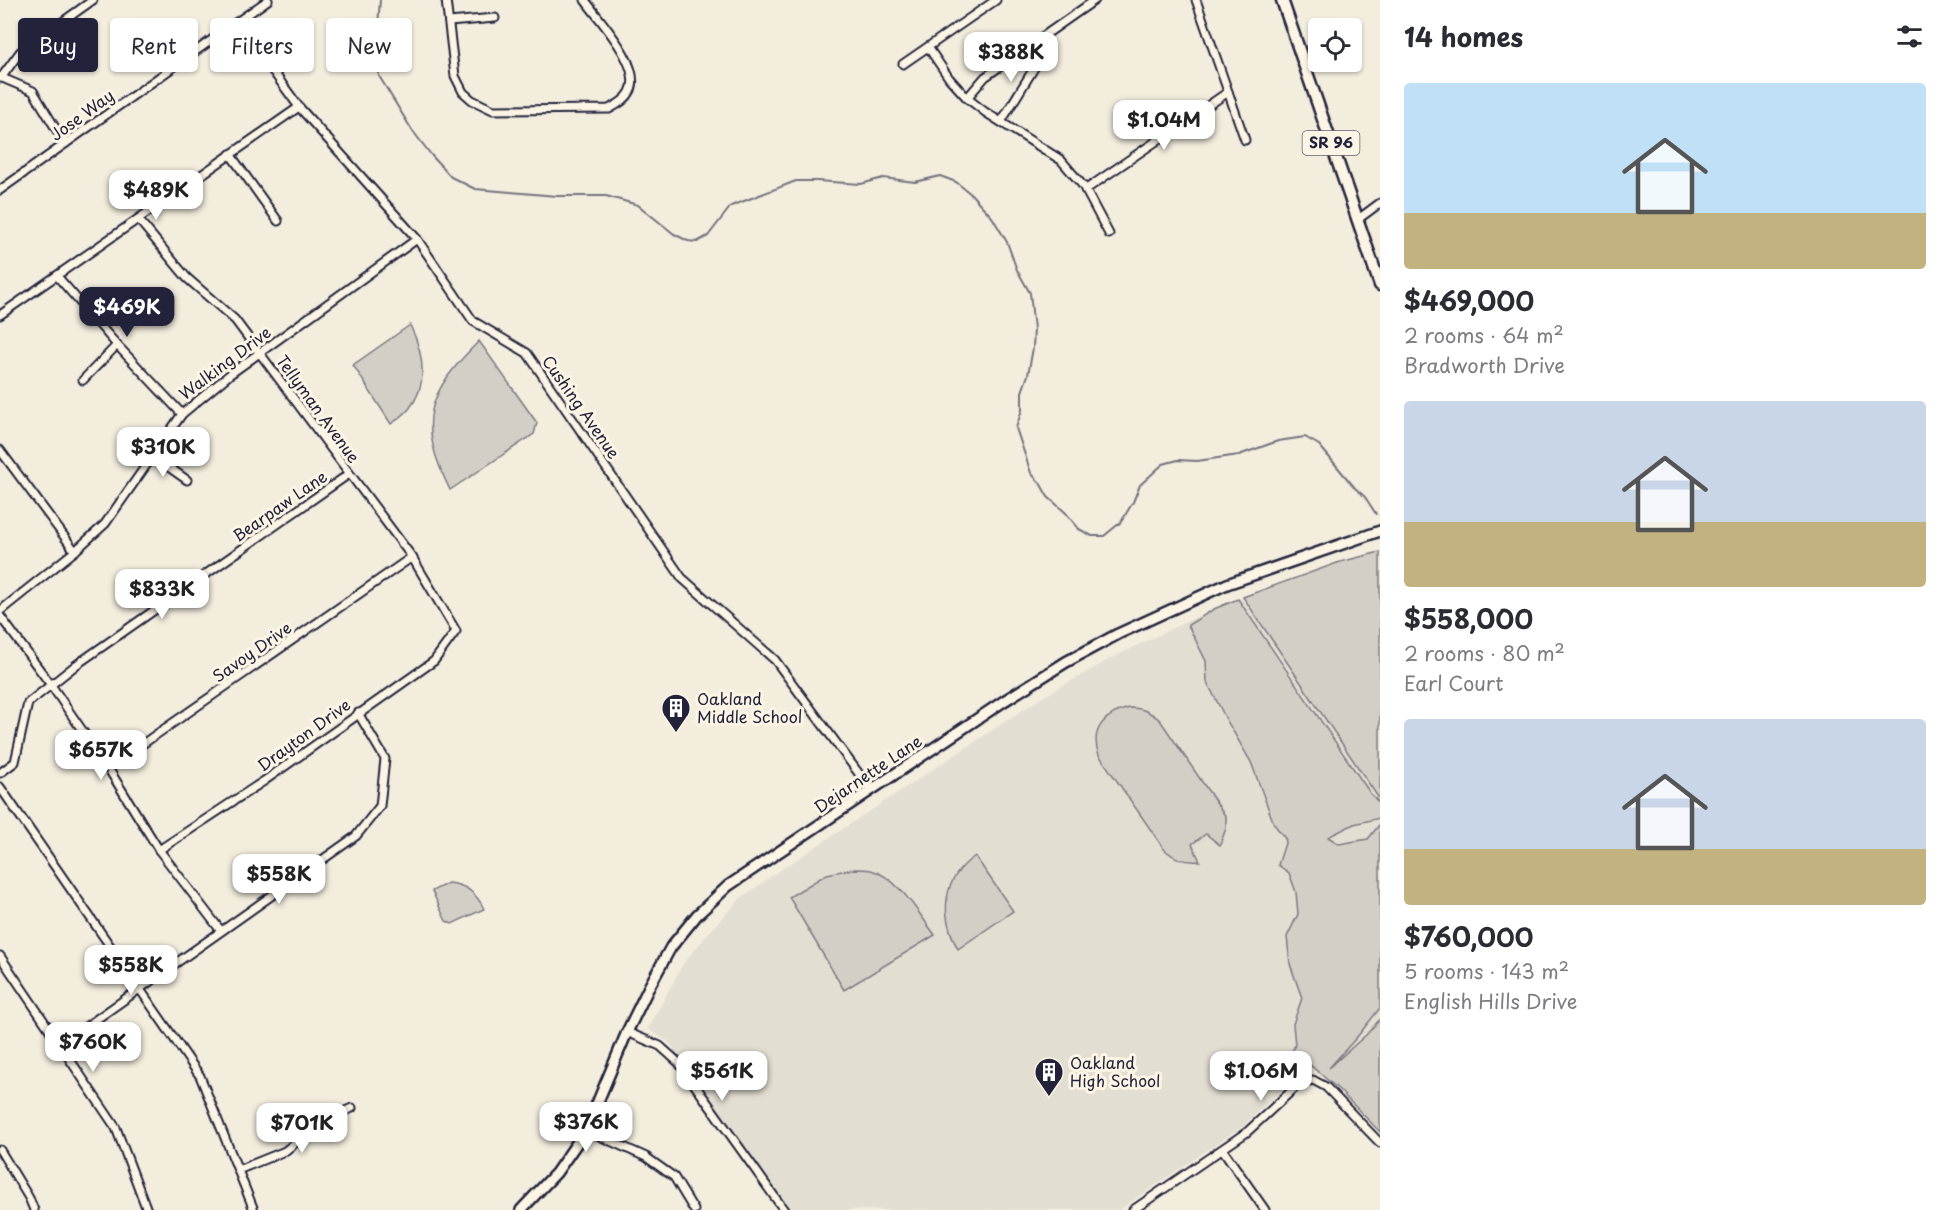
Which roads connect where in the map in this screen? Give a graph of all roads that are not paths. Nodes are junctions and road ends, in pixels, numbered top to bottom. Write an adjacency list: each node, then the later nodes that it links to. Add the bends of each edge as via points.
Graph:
1 (93, 0): 17 (street, via 20,52)
2 (268, 0): 9 (street, Jose Way)
3 (446, 0): 11 (street)
4 (585, 0): 11 (street, via 633,72 631,92 609,109 493,110 480,105 463,92 454,76)
5 (996, 0): 14 (street)
6 (1095, 0): 13 (street)
7 (1196, 0): 18 (street)
8 (1282, 0): 29 (main road, SR 96)
9 (241, 18)
10 (495, 18): 11 (street)
11 (449, 22)
12 (210, 40): 23 (street, Jose Way)
13 (1035, 42): 19 (street, via 985,77); 21 (street, via 1040,48 1039,60)
14 (928, 47): 15 (street); 19 (street)
15 (903, 64)
16 (274, 72): 20 (street, Cushing Avenue)
17 (1, 77): 23 (street, via 33,91)
18 (1228, 92): 22 (street); 26 (street)
19 (967, 98): 21 (street)
20 (299, 107): 24 (street); 32 (street, Cushing Avenue)
21 (1001, 122): 26 (street, via 1061,160)
22 (1245, 140)
23 (65, 144): 25 (street, Jose Way)
24 (230, 154): 28 (street); 30 (street)
25 (0, 190)
26 (1085, 190): 31 (street)
27 (1380, 203): 29 (street)
28 (138, 219): 33 (street); 37 (street, Tellyman Avenue, via 187,279 235,320)
29 (1357, 220): 34 (main road, SR 96)
30 (278, 221)
31 (1109, 234)
32 (417, 239): 37 (street, Walking Drive); 55 (street, Cushing Avenue, via 473,321 527,353 682,578 775,660)
33 (57, 276): 35 (street); 36 (street)
34 (1380, 285)
35 (0, 315)
36 (117, 345): 38 (street); 39 (street)
37 (260, 354): 39 (street, Walking Drive); 42 (street, Tellyman Avenue)
38 (83, 380)
39 (182, 414): 41 (street, Walking Drive)
40 (0, 450): 45 (street)
41 (153, 456): 43 (street); 45 (street, Walking Drive, via 105,524)
42 (349, 474): 46 (street, Tellyman Avenue); 50 (street, Bearpaw Lane)
43 (188, 480)
44 (1380, 531): 55 (main road, Dejarnette Lane, via 1227,584 1118,634 1004,701)
45 (75, 551): 47 (street, Walking Drive)
46 (412, 557): 49 (street, Tellyman Avenue); 52 (street, Savoy Drive)
47 (0, 611)
48 (0, 616): 50 (street)
49 (456, 631): 51 (street, Drayton Drive, via 434,661)
50 (51, 685): 52 (street); 53 (street, Bearpaw Lane, via 28,703 15,762)
51 (358, 713): 56 (street, Drayton Drive); 57 (street, via 385,759 380,806 356,836)
52 (108, 768): 56 (street)
53 (0, 773)
54 (0, 787): 59 (street)
55 (871, 790): 60 (main road, Dejarnette Lane, via 729,886 697,915 671,947)
56 (159, 850): 57 (street)
57 (221, 931): 59 (street)
58 (0, 956): 61 (street)
59 (140, 988): 61 (street); 67 (street, via 200,1076)
60 (627, 1032): 63 (main road, Dejarnette Lane); 73 (street, via 660,1046 679,1063)
61 (60, 1046): 69 (street, via 116,1128)
62 (352, 1108): 67 (street, via 321,1122 285,1151)
63 (586, 1130): 71 (main road, Dejarnette Lane, via 556,1173); 72 (street, via 646,1157 674,1177)
64 (1380, 1143): 66 (street, via 1326,1087 1312,1080 1299,1083)
65 (0, 1150): 68 (street)
66 (1223, 1150): 74 (street); 75 (street)
67 (238, 1170): 70 (street)
68 (34, 1210)
69 (147, 1210)
70 (254, 1210)
71 (521, 1210)
72 (694, 1210)
73 (784, 1210)
74 (1133, 1210)
75 (1265, 1210)

